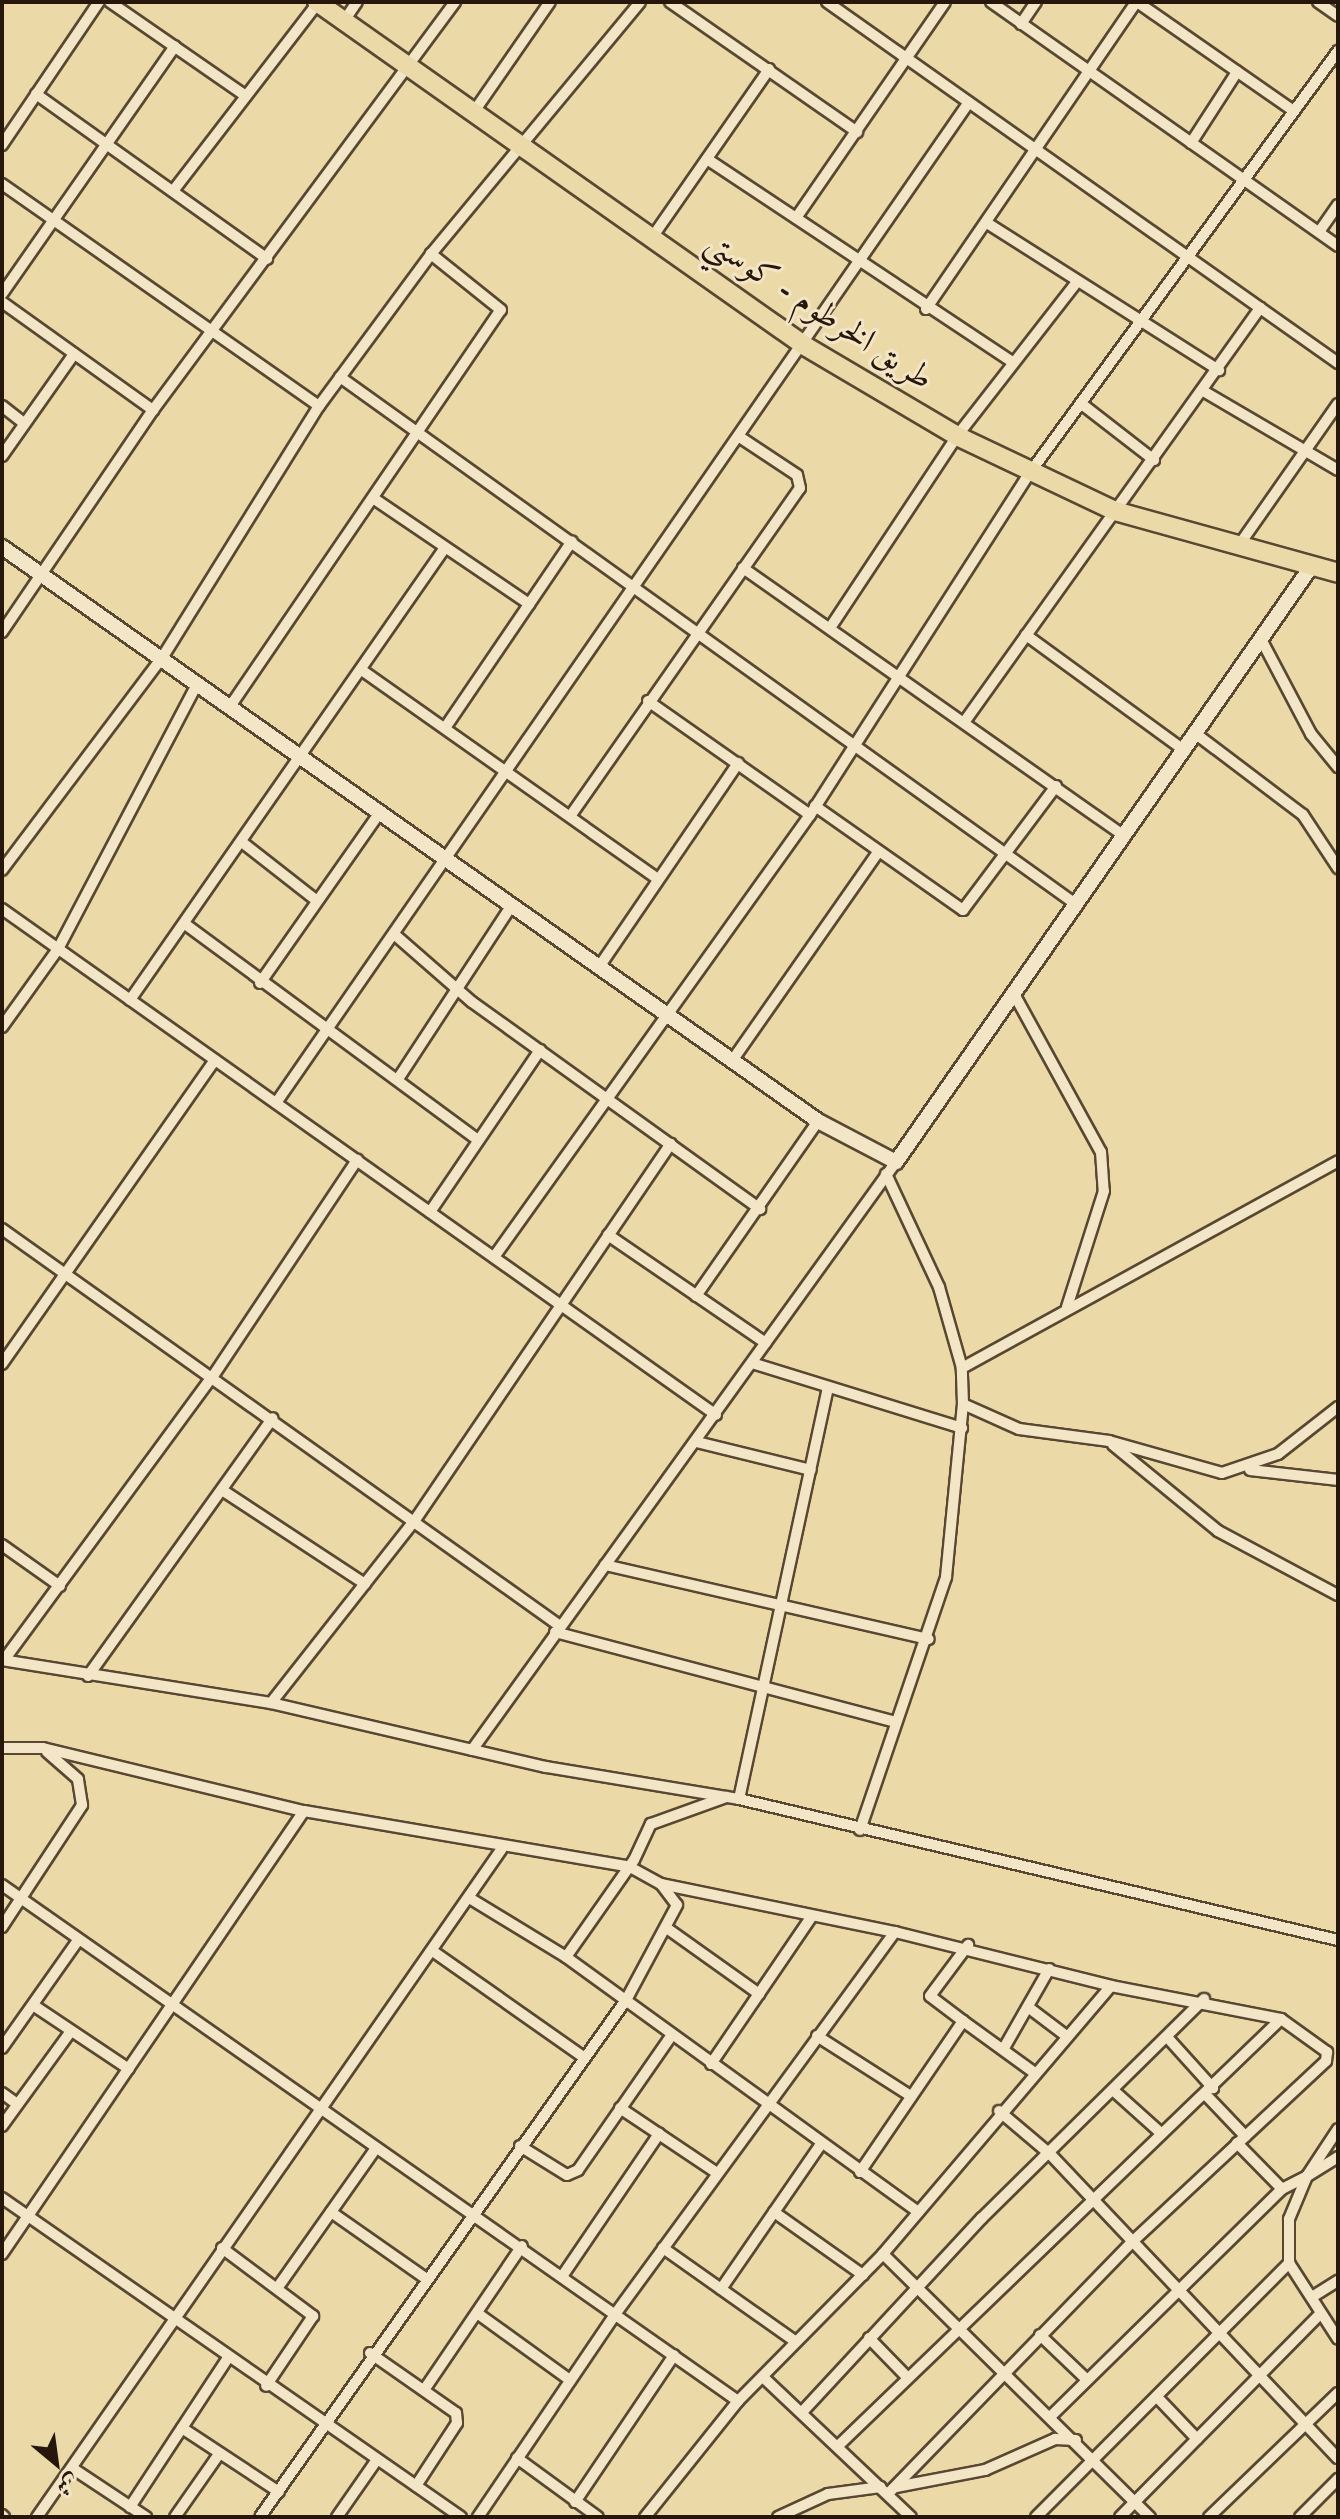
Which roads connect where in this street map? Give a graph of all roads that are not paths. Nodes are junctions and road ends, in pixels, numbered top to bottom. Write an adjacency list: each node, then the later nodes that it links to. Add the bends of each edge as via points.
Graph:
1 (99, 2): 25 (street)
2 (110, 2): 18 (street)
3 (318, 2): 16 (highway, طريق الخرطوم - كوستي); 26 (street)
4 (357, 2): 16 (street)
5 (455, 2): 21 (street)
6 (550, 2): 29 (street)
7 (640, 2): 34 (street)
8 (670, 2): 22 (street)
9 (827, 2): 20 (street)
10 (945, 2): 20 (street)
11 (991, 2): 17 (street)
12 (1036, 2): 17 (street)
13 (1136, 2): 23 (street); 24 (street)
14 (1318, 2): 15 (street)
15 (1338, 16)
16 (344, 21): 21 (highway, طريق الخرطوم - كوستي)
17 (1021, 24): 23 (street)
18 (175, 46): 26 (street); 33 (street)
19 (1338, 51): 28 (street)
20 (908, 59): 27 (street); 30 (street)
21 (404, 64): 29 (highway, طريق الخرطوم - كوستي); 48 (street)
22 (769, 69): 30 (street); 36 (street)
23 (1089, 72): 31 (street); 35 (street)
24 (1237, 72): 28 (street); 31 (street)
25 (36, 94): 32 (street); 33 (street)
26 (246, 96): 39 (street)
27 (969, 102): 35 (street); 50 (street)
28 (1294, 111): 37 (street)
29 (473, 113): 34 (highway, طريق الخرطوم - كوستي)
30 (857, 132): 41 (street)
31 (1191, 143): 37 (street)
32 (2, 145)
33 (106, 145): 39 (street); 42 (street)
34 (523, 145): 45 (highway, طريق الخرطوم - كوستي); 47 (street)
35 (1037, 150): 43 (street); 49 (street)
36 (707, 159): 41 (street); 45 (street)
37 (1244, 181): 44 (street); 49 (street)
38 (2, 184): 42 (street)
39 (173, 191): 48 (street)
40 (1338, 205): 44 (street)
41 (796, 218): 50 (street)
42 (54, 220): 52 (street); 57 (street)
43 (987, 223): 51 (street); 55 (street)
44 (1319, 232): 46 (street)
45 (651, 239): 58 (highway, طريق الخرطوم - كوستي)
46 (1338, 246)
47 (431, 254): 63 (street); 71 (street, via 501,310)
48 (267, 259): 57 (street)
49 (1189, 259): 54 (street); 56 (street)
50 (860, 264): 55 (street); 58 (street)
51 (1076, 283): 56 (street); 60 (street)
52 (2, 294)
53 (2, 302): 59 (street)
54 (1260, 308): 61 (street); 62 (street)
55 (926, 309): 60 (street)
56 (1143, 326): 62 (street); 66 (street)
57 (211, 332): 68 (street); 69 (street)
58 (805, 346): 72 (highway, طريق الخرطوم - كوستي); 73 (street)
59 (74, 354): 69 (street); 70 (street)
60 (1012, 362): 72 (street)
61 (1338, 363)
62 (1219, 370): 64 (street)
63 (340, 377): 68 (street); 71 (street)
64 (1205, 392): 74 (street); 76 (street)
65 (1338, 404): 74 (street)
66 (1083, 405): 76 (street); 78 (street)
67 (2, 406): 70 (street)
68 (319, 406): 96 (street)
69 (153, 410): 88 (street)
70 (24, 423): 75 (street)
71 (417, 432): 79 (street); 81 (street)
72 (957, 436): 78 (highway, طريق الخرطوم - كوستي); 91 (street)
73 (741, 438): 86 (street, via 801,481); 89 (street)
74 (1307, 450): 77 (street); 84 (street)
75 (2, 456)
76 (1154, 460): 80 (street)
77 (1338, 470)
78 (1029, 474): 80 (highway, طريق الخرطوم - كوستي); 98 (street)
79 (373, 498): 83 (street); 101 (street)
80 (1115, 511): 84 (highway, طريق الخرطوم - كوستي); 94 (street)
81 (572, 541): 89 (street); 90 (street)
82 (2, 547): 88 (street)
83 (444, 549): 90 (street); 97 (street)
84 (1236, 550): 85 (highway, طريق الخرطوم - كوستي)
85 (1311, 567): 87 (highway, طريق الخرطوم - كوستي); 95 (street)
86 (743, 568): 91 (street); 92 (street)
87 (1338, 573)
88 (43, 577): 93 (street); 96 (street)
89 (635, 586): 92 (street); 109 (street)
90 (529, 604): 103 (street)
91 (830, 628): 98 (street)
92 (699, 630): 100 (street); 105 (street)
93 (2, 632)
94 (1026, 635): 102 (street); 106 (street)
95 (1262, 641): 104 (street); 110 (street, via 1311,734)
96 (162, 658): 99 (street); 121 (street)
97 (363, 671): 103 (street); 107 (street)
98 (902, 678): 102 (street); 105 (street)
99 (197, 684): 101 (street); 129 (street)
100 (648, 701): 108 (street); 114 (street)
101 (229, 708): 107 (street)
102 (965, 721): 111 (street)
103 (447, 725): 109 (street)
104 (1196, 734): 106 (street); 120 (street, via 1303,815)
105 (858, 742): 112 (street); 118 (street)
106 (1185, 751): 115 (street)
107 (301, 757): 113 (street); 116 (street)
108 (738, 763): 112 (street); 122 (street)
109 (506, 767): 114 (street); 119 (street)
110 (1338, 767)
111 (1056, 786): 115 (street); 118 (street)
112 (813, 810): 117 (street); 135 (street)
113 (381, 811): 119 (street); 123 (street)
114 (571, 815): 122 (street)
115 (1125, 836): 125 (street)
116 (243, 843): 123 (street); 127 (street)
117 (877, 854): 118 (street, via 963,910); 139 (street)
118 (1009, 854): 125 (street)
119 (445, 858): 124 (street); 128 (street)
120 (1338, 868)
121 (2, 870)
122 (658, 879): 130 (street)
123 (316, 900): 131 (street)
124 (512, 905): 130 (street); 132 (street)
125 (1077, 905): 133 (street)
126 (2, 909): 129 (street)
127 (185, 924): 131 (street); 134 (street)
128 (394, 934): 132 (street); 137 (street)
129 (58, 949): 134 (street); 136 (street)
130 (599, 967): 135 (street)
131 (260, 983): 137 (street)
132 (458, 988): 138 (street); 141 (street)
133 (1014, 994): 149 (street); 159 (street, via 1101,1152 1104,1191)
134 (130, 1000): 140 (street)
135 (670, 1017): 139 (street); 142 (street)
136 (2, 1027)
137 (328, 1027): 141 (street); 143 (street)
138 (540, 1050): 142 (street); 145 (street)
139 (734, 1058): 144 (street)
140 (215, 1060): 143 (street); 156 (street)
141 (398, 1079): 145 (street)
142 (611, 1096): 146 (street); 155 (street)
143 (276, 1103): 147 (street)
144 (818, 1121): 149 (street); 151 (street)
145 (478, 1140): 152 (street)
146 (671, 1144): 151 (street); 154 (street)
147 (357, 1160): 152 (street); 164 (street)
148 (1338, 1161): 159 (street)
149 (896, 1162): 150 (street)
150 (886, 1174): 160 (street); 163 (street, via 939,1287)
151 (760, 1209): 157 (street)
152 (430, 1212): 155 (street)
153 (2, 1229): 156 (street)
154 (608, 1235): 157 (street); 158 (street)
155 (494, 1257): 158 (street)
156 (65, 1272): 162 (street); 164 (street)
157 (696, 1296): 160 (street)
158 (562, 1305): 168 (street); 177 (street)
159 (1067, 1307): 163 (street)
160 (766, 1343): 161 (street)
161 (752, 1363): 165 (street); 168 (street)
162 (2, 1364)
163 (962, 1368): 166 (street)
164 (213, 1376): 169 (street); 181 (street)
165 (828, 1389): 170 (street); 173 (street)
166 (963, 1404): 170 (street); 171 (street, via 1019,1429)
167 (1338, 1407): 174 (street)
168 (716, 1415): 172 (street)
169 (273, 1418): 176 (street); 177 (street)
170 (962, 1428): 185 (street, via 946,1577)
171 (1109, 1441): 174 (street, via 1196,1470); 182 (street, via 1218,1531)
172 (697, 1442): 173 (street); 179 (street)
173 (811, 1470): 183 (street)
174 (1248, 1470): 175 (street)
175 (1338, 1480)
176 (222, 1490): 180 (street); 187 (street)
177 (415, 1520): 180 (street); 184 (street)
178 (2, 1545): 181 (street)
179 (605, 1565): 183 (street); 184 (street)
180 (365, 1584): 189 (street)
181 (60, 1586): 186 (street)
182 (1338, 1595)
183 (782, 1606): 185 (street); 188 (street)
184 (558, 1629): 188 (street); 193 (street)
185 (929, 1639): 190 (street)
186 (3, 1660): 187 (street)
187 (88, 1676): 189 (street)
188 (765, 1686): 190 (street); 195 (street)
189 (271, 1703): 193 (street)
190 (895, 1722): 197 (street)
191 (2, 1748): 192 (street)
192 (43, 1748): 196 (street); 202 (street, via 78,1779 82,1805)
193 (472, 1750): 194 (street)
194 (726, 1797): 195 (street); 199 (street, via 660,1815)
195 (739, 1799): 197 (street)
196 (304, 1811): 198 (street); 218 (street)
197 (860, 1830): 209 (street)
198 (501, 1850): 199 (street); 203 (street)
199 (630, 1867): 200 (street); 212 (street)
200 (661, 1884): 204 (street); 206 (street, via 677,1905)
201 (2, 1885): 202 (street)
202 (21, 1899): 205 (street); 208 (street)
203 (471, 1899): 211 (street); 212 (street)
204 (812, 1916): 207 (street); 215 (street)
205 (2, 1927)
206 (668, 1929): 215 (street); 217 (street)
207 (895, 1932): 210 (street); 226 (street)
208 (79, 1939): 218 (street); 219 (street)
209 (1338, 1940)
210 (968, 1945): 213 (street); 222 (street, via 930,1996)
211 (434, 1952): 230 (street); 242 (street)
212 (566, 1957): 217 (street)
213 (1049, 1969): 214 (street); 220 (street)
214 (1111, 1986): 216 (street); 224 (street)
215 (759, 1994): 231 (street)
216 (1204, 1999): 221 (street); 227 (street)
217 (626, 2000): 225 (street); 230 (street)
218 (172, 2004): 232 (street); 242 (street)
219 (33, 2005): 223 (street); 228 (street)
220 (1028, 2007): 224 (street); 229 (street)
221 (1281, 2019): 235 (street); 247 (street, via 1327,2057)
222 (963, 2021): 229 (street); 237 (street)
223 (71, 2031): 232 (street); 238 (street)
224 (1065, 2035): 233 (street)
225 (671, 2036): 231 (street); 240 (street)
226 (817, 2036): 237 (street); 239 (street)
227 (1167, 2037): 234 (street); 235 (street)
228 (2, 2048)
229 (1004, 2048): 233 (street)
230 (582, 2056): 249 (street)
231 (711, 2064): 239 (street)
232 (129, 2069): 263 (street)
233 (1032, 2071): 241 (street)
234 (1114, 2091): 246 (street); 251 (street)
235 (1210, 2091): 246 (street); 247 (street)
236 (2, 2093): 238 (street)
237 (911, 2096): 253 (street)
238 (17, 2104): 243 (street)
239 (767, 2106): 248 (street); 254 (street)
240 (620, 2108): 245 (street); 249 (street, via 573,2173)
241 (999, 2111): 251 (street); 262 (street)
242 (320, 2112): 250 (street); 266 (street)
243 (2, 2126)
244 (1338, 2129): 255 (street)
245 (659, 2134): 254 (street); 271 (street)
246 (1162, 2134): 258 (street)
247 (1241, 2139): 256 (street); 264 (street)
248 (821, 2144): 253 (street); 261 (street)
249 (520, 2146): 259 (street)
250 (376, 2148): 259 (street); 260 (street)
251 (1051, 2155): 258 (street); 275 (street)
252 (1338, 2157): 255 (street)
253 (860, 2172): 262 (street)
254 (717, 2173): 267 (street)
255 (1307, 2176): 256 (street); 270 (street, via 1289,2219)
256 (1282, 2189): 277 (street)
257 (2, 2198): 263 (street)
258 (1090, 2199): 264 (street); 284 (street)
259 (472, 2211): 265 (street); 273 (street)
260 (331, 2212): 273 (street); 276 (street)
261 (774, 2212): 272 (street); 278 (street)
262 (918, 2212): 269 (street)
263 (30, 2217): 268 (street); 283 (street)
264 (1133, 2241): 277 (street); 286 (street)
265 (522, 2246): 271 (street); 280 (street)
266 (222, 2248): 276 (street); 283 (street)
267 (663, 2248): 278 (street); 281 (street)
268 (2, 2254)
269 (883, 2254): 272 (street); 275 (street)
270 (1289, 2263): 279 (street); 285 (street)
271 (563, 2275): 281 (street)
272 (863, 2275): 289 (street)
273 (424, 2277): 290 (street)
274 (1338, 2281): 279 (street)
275 (918, 2285): 284 (street); 287 (street)
276 (278, 2287): 299 (street, via 313,2316)
277 (1178, 2288): 285 (street); 297 (street)
278 (721, 2289): 289 (street)
279 (1312, 2297): 282 (street)
280 (477, 2313): 298 (street); 300 (street)
281 (616, 2313): 291 (street); 298 (street)
282 (1321, 2313): 288 (street); 294 (street)
283 (173, 2317): 292 (street); 317 (street)
284 (959, 2324): 293 (street); 295 (street)
285 (1223, 2334): 294 (street); 302 (street)
286 (1040, 2335): 293 (street); 297 (street)
287 (869, 2338): 295 (street); 304 (street)
288 (1338, 2339)
289 (795, 2341): 296 (street)
290 (370, 2353): 300 (street); 307 (street)
291 (674, 2355): 303 (street); 323 (street)
292 (228, 2358): 299 (street); 308 (street)
293 (1005, 2372): 305 (street); 320 (street)
294 (1260, 2375): 306 (street); 309 (street)
295 (907, 2377): 311 (street)
296 (764, 2378): 303 (street); 304 (street)
297 (1086, 2379): 305 (street)
298 (570, 2380): 313 (street)
299 (266, 2386): 307 (street)
300 (424, 2390): 319 (street, via 458,2418)
301 (1338, 2393): 306 (street)
302 (1157, 2397): 309 (street); 314 (street)
303 (738, 2401): 333 (street)
304 (804, 2410): 311 (street)
305 (1051, 2416): 310 (street)
306 (1306, 2424): 315 (street); 339 (street)
307 (322, 2427): 316 (street); 321 (street)
308 (182, 2428): 312 (street); 324 (street)
309 (1197, 2439): 322 (street)
310 (1078, 2440): 314 (street); 320 (street, via 1055,2439 985,2470)
311 (839, 2445): 320 (street)
312 (217, 2457): 321 (street); 327 (street)
313 (517, 2458): 323 (street); 331 (street)
314 (1094, 2458): 322 (street); 336 (street)
315 (1338, 2458)
316 (376, 2461): 319 (street); 329 (street)
317 (72, 2468): 324 (street); 325 (street)
318 (1338, 2479): 340 (street)
319 (416, 2486): 330 (street)
320 (888, 2489): 334 (street, via 828,2494); 335 (street)
321 (279, 2492): 328 (street)
322 (1135, 2501): 337 (street); 338 (street)
323 (575, 2502): 332 (street)
324 (130, 2507): 326 (street)
325 (37, 2517)
326 (146, 2517)
327 (175, 2517)
328 (260, 2517)
329 (337, 2517)
330 (461, 2517)
331 (478, 2517)
332 (598, 2517)
333 (645, 2517)
334 (778, 2517)
335 (911, 2517)
336 (1036, 2517)
337 (1120, 2517)
338 (1150, 2517)
339 (1209, 2517)
340 (1300, 2517)

